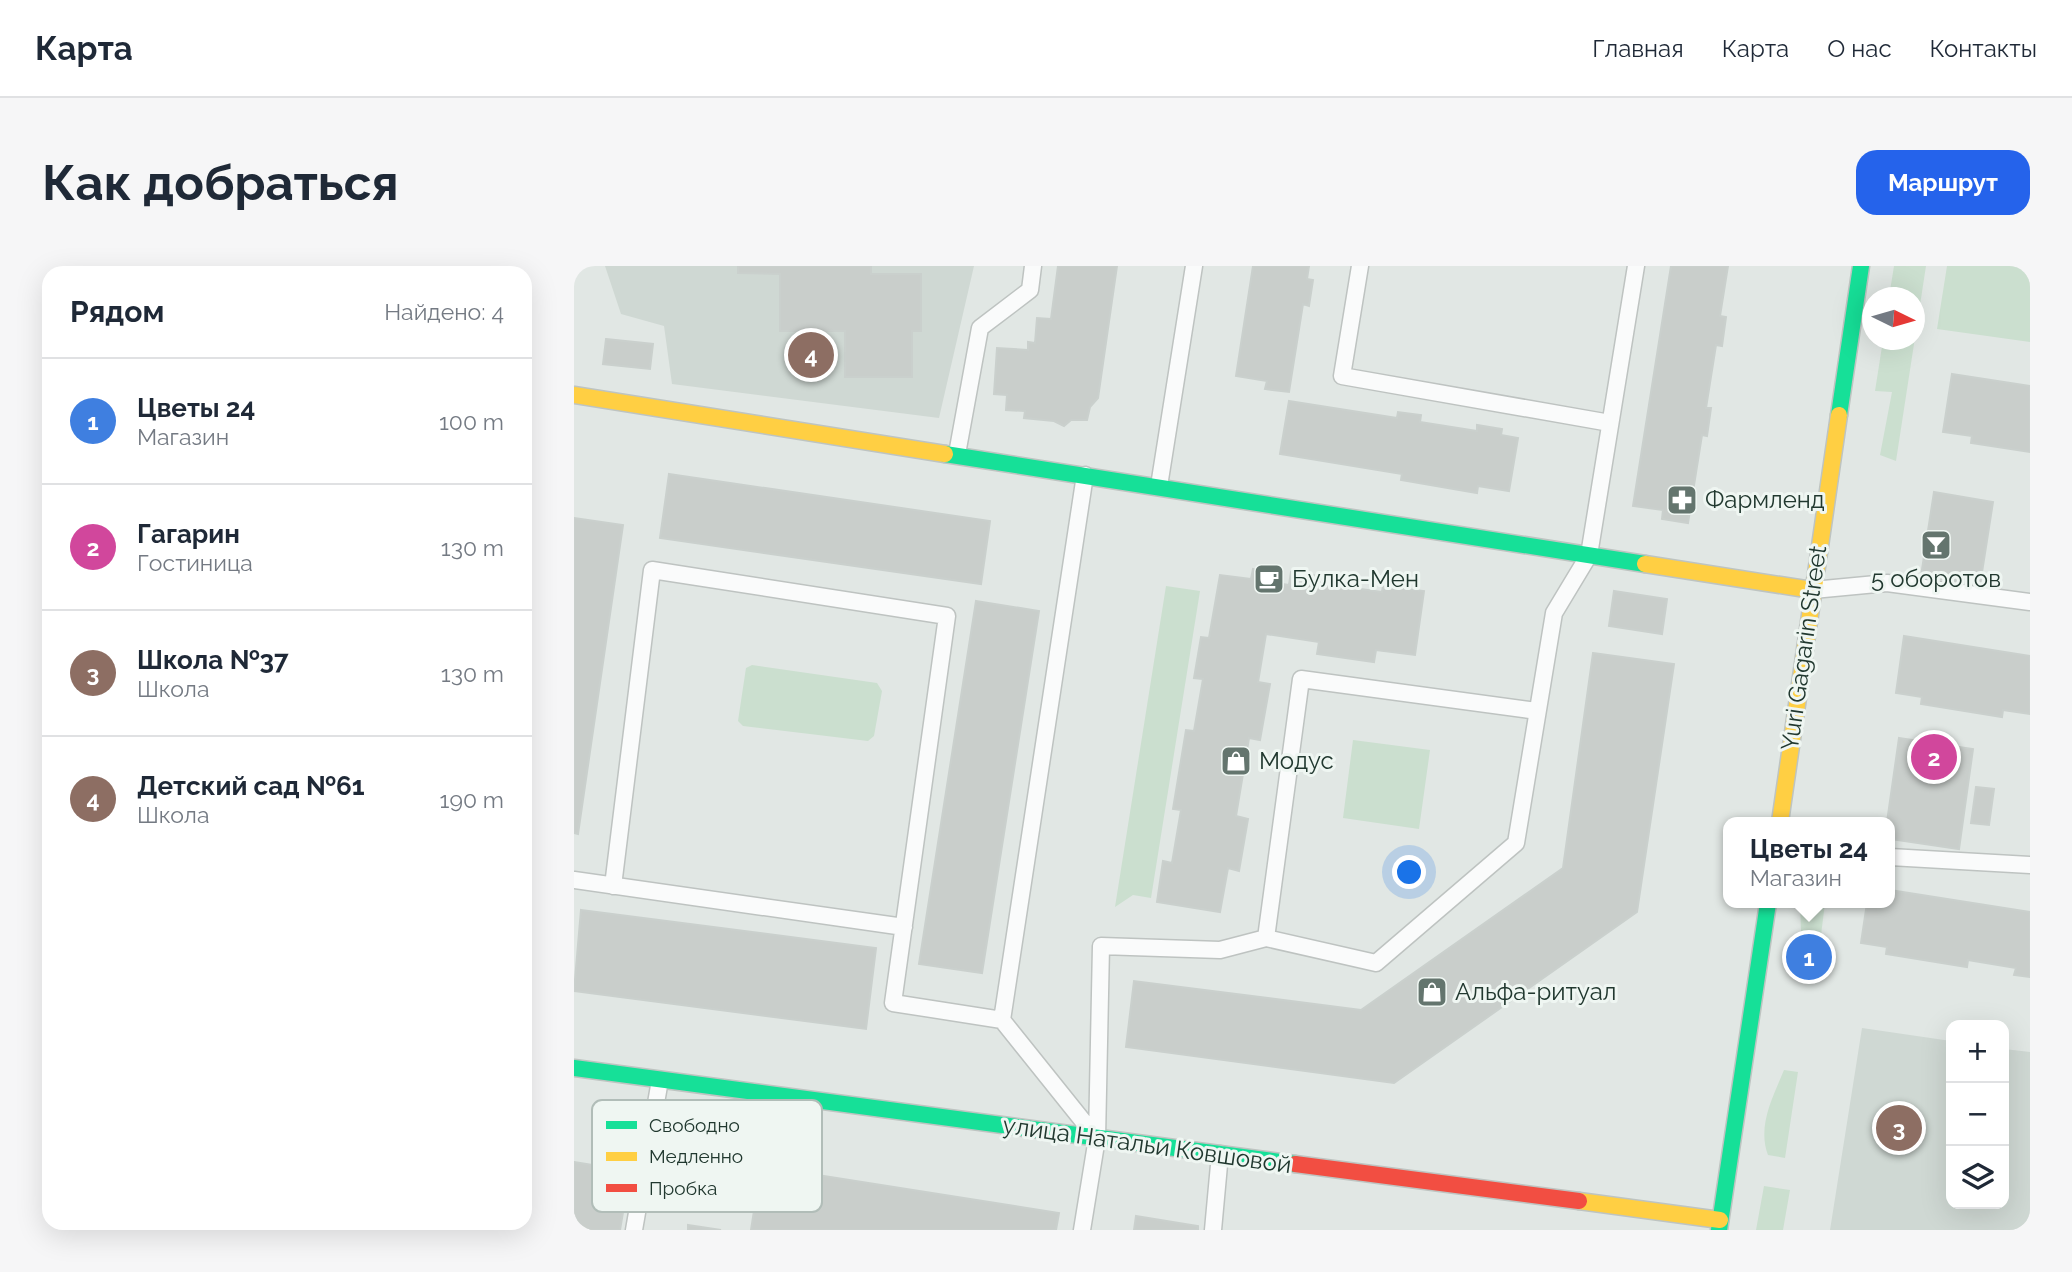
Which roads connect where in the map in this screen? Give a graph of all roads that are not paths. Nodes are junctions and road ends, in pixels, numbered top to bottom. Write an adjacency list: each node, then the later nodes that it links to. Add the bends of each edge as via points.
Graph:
1 (1033, 266): 8 (lane, via 1030,290 980,328)
2 (1195, 266): 10 (lane)
3 (1360, 266): 7 (lane, via 1342,376)
4 (1636, 266): 7 (lane)
5 (1861, 266): 12 (street, Yuri Gagarin Street)
6 (574, 395): 8 (street)
7 (1610, 424): 11 (lane)
8 (957, 454): 9 (street)
9 (1085, 475): 10 (street); 23 (lane)
10 (1158, 486): 11 (street)
11 (1589, 555): 12 (street); 14 (lane, via 1554,613)
12 (1812, 590): 13 (lane, via 1887,583); 15 (street, Yuri Gagarin Street)
13 (2030, 602)
14 (1537, 711): 22 (lane, via 1516,843 1376,963); 22 (lane, via 1301,679)
15 (1781, 817)
16 (1895, 857): 17 (lane)
17 (2030, 865)
18 (574, 880): 19 (lane)
19 (613, 886): 21 (lane); 21 (lane, via 652,570 947,616)
20 (1767, 908): 32 (street)
21 (904, 927): 23 (lane, via 893,1003)
22 (1266, 938): 29 (lane, via 1220,950 1101,946)
23 (1002, 1020): 29 (lane)
24 (574, 1068): 25 (street, улица Натальи Ковшовой)
25 (660, 1080): 26 (lane); 27 (street, улица Натальи Ковшовой)
26 (657, 1100)
27 (811, 1100)
28 (822, 1102): 29 (street, улица Натальи Ковшовой)
29 (1097, 1138): 30 (street, улица Натальи Ковшовой); 34 (lane)
30 (1220, 1154): 32 (street, улица Натальи Ковшовой); 35 (lane)
31 (637, 1212): 33 (lane)
32 (1720, 1225)
33 (634, 1230)
34 (1082, 1230)
35 (1213, 1230)

